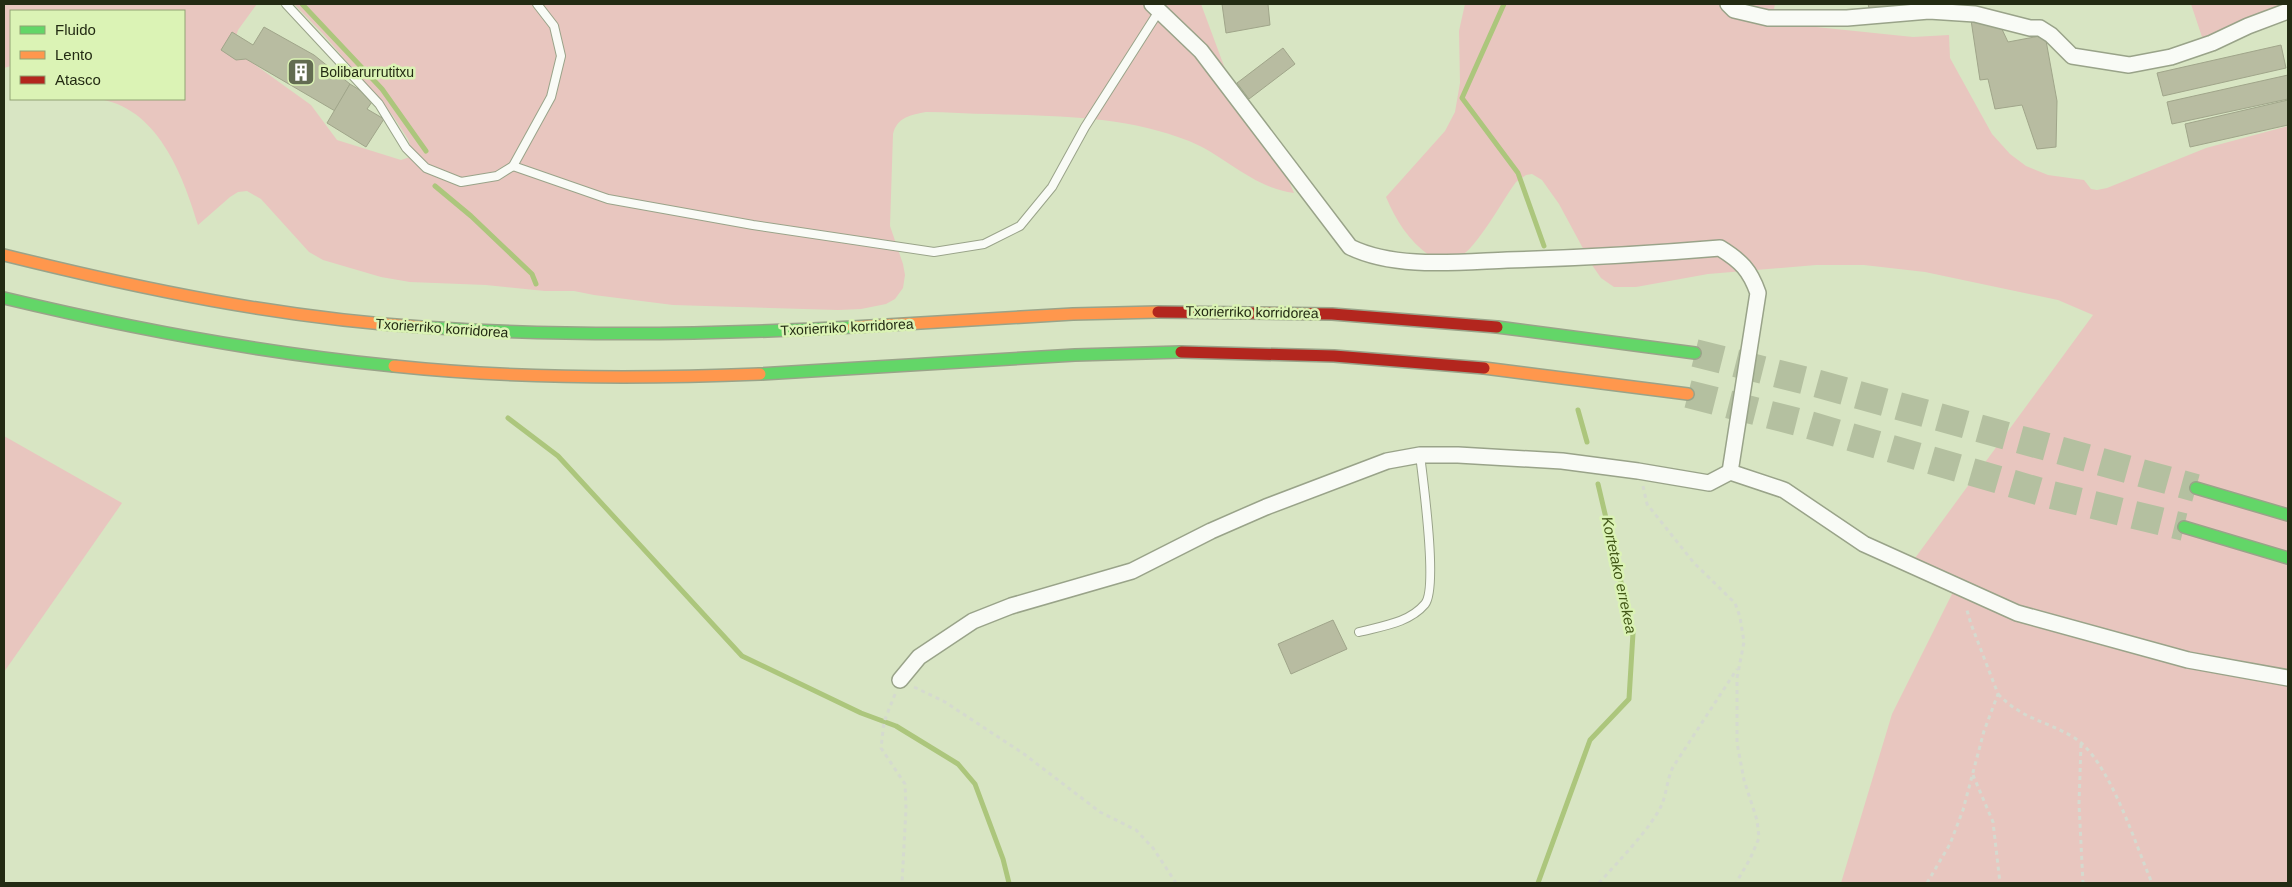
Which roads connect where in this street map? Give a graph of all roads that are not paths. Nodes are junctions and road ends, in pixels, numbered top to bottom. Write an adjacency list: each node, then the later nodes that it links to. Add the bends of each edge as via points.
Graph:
1 (286, 4): 6 (lane, via 379,104 406,148 426,168 461,182 497,176)
2 (537, 4): 6 (lane, via 554,26 561,56 550,97)
3 (1728, 4): 5 (street, via 1734,10 1768,18 1847,18 1929,11 1975,14 2040,28 2072,56 2129,64 2171,57)
4 (1155, 7): 6 (lane, via 1052,188 1020,226 984,244 934,252 763,226 608,199); 12 (street, via 1200,51 1350,247 1368,256 1394,260 1473,261 1720,248 1738,259 1752,277 1758,293)
5 (2288, 11)
6 (513, 166)
7 (4, 255): 9 (highway, Txorierriko korridorea, via 87,276 222,303 422,328 659,336 1109,313 1290,312 1424,319)
8 (4, 298): 10 (highway, via 156,333 275,353 418,369 514,375 659,377 1101,354 1289,354 1410,359)
9 (1695, 353)
10 (1688, 394)
11 (1420, 455): 12 (street, via 1562,462 1709,483); 17 (lane, via 1430,555 1431,588 1427,602 1413,615); 19 (street, via 1387,461 1266,507 1132,571 1014,605 973,621 919,657)
12 (1730, 472): 18 (street, via 1784,490 1864,544 2017,613 2188,660)
13 (2196, 488): 14 (highway)
14 (2288, 515)
15 (2184, 527): 16 (highway)
16 (2288, 558)
17 (1359, 632)
18 (2288, 678)
19 (900, 680)

